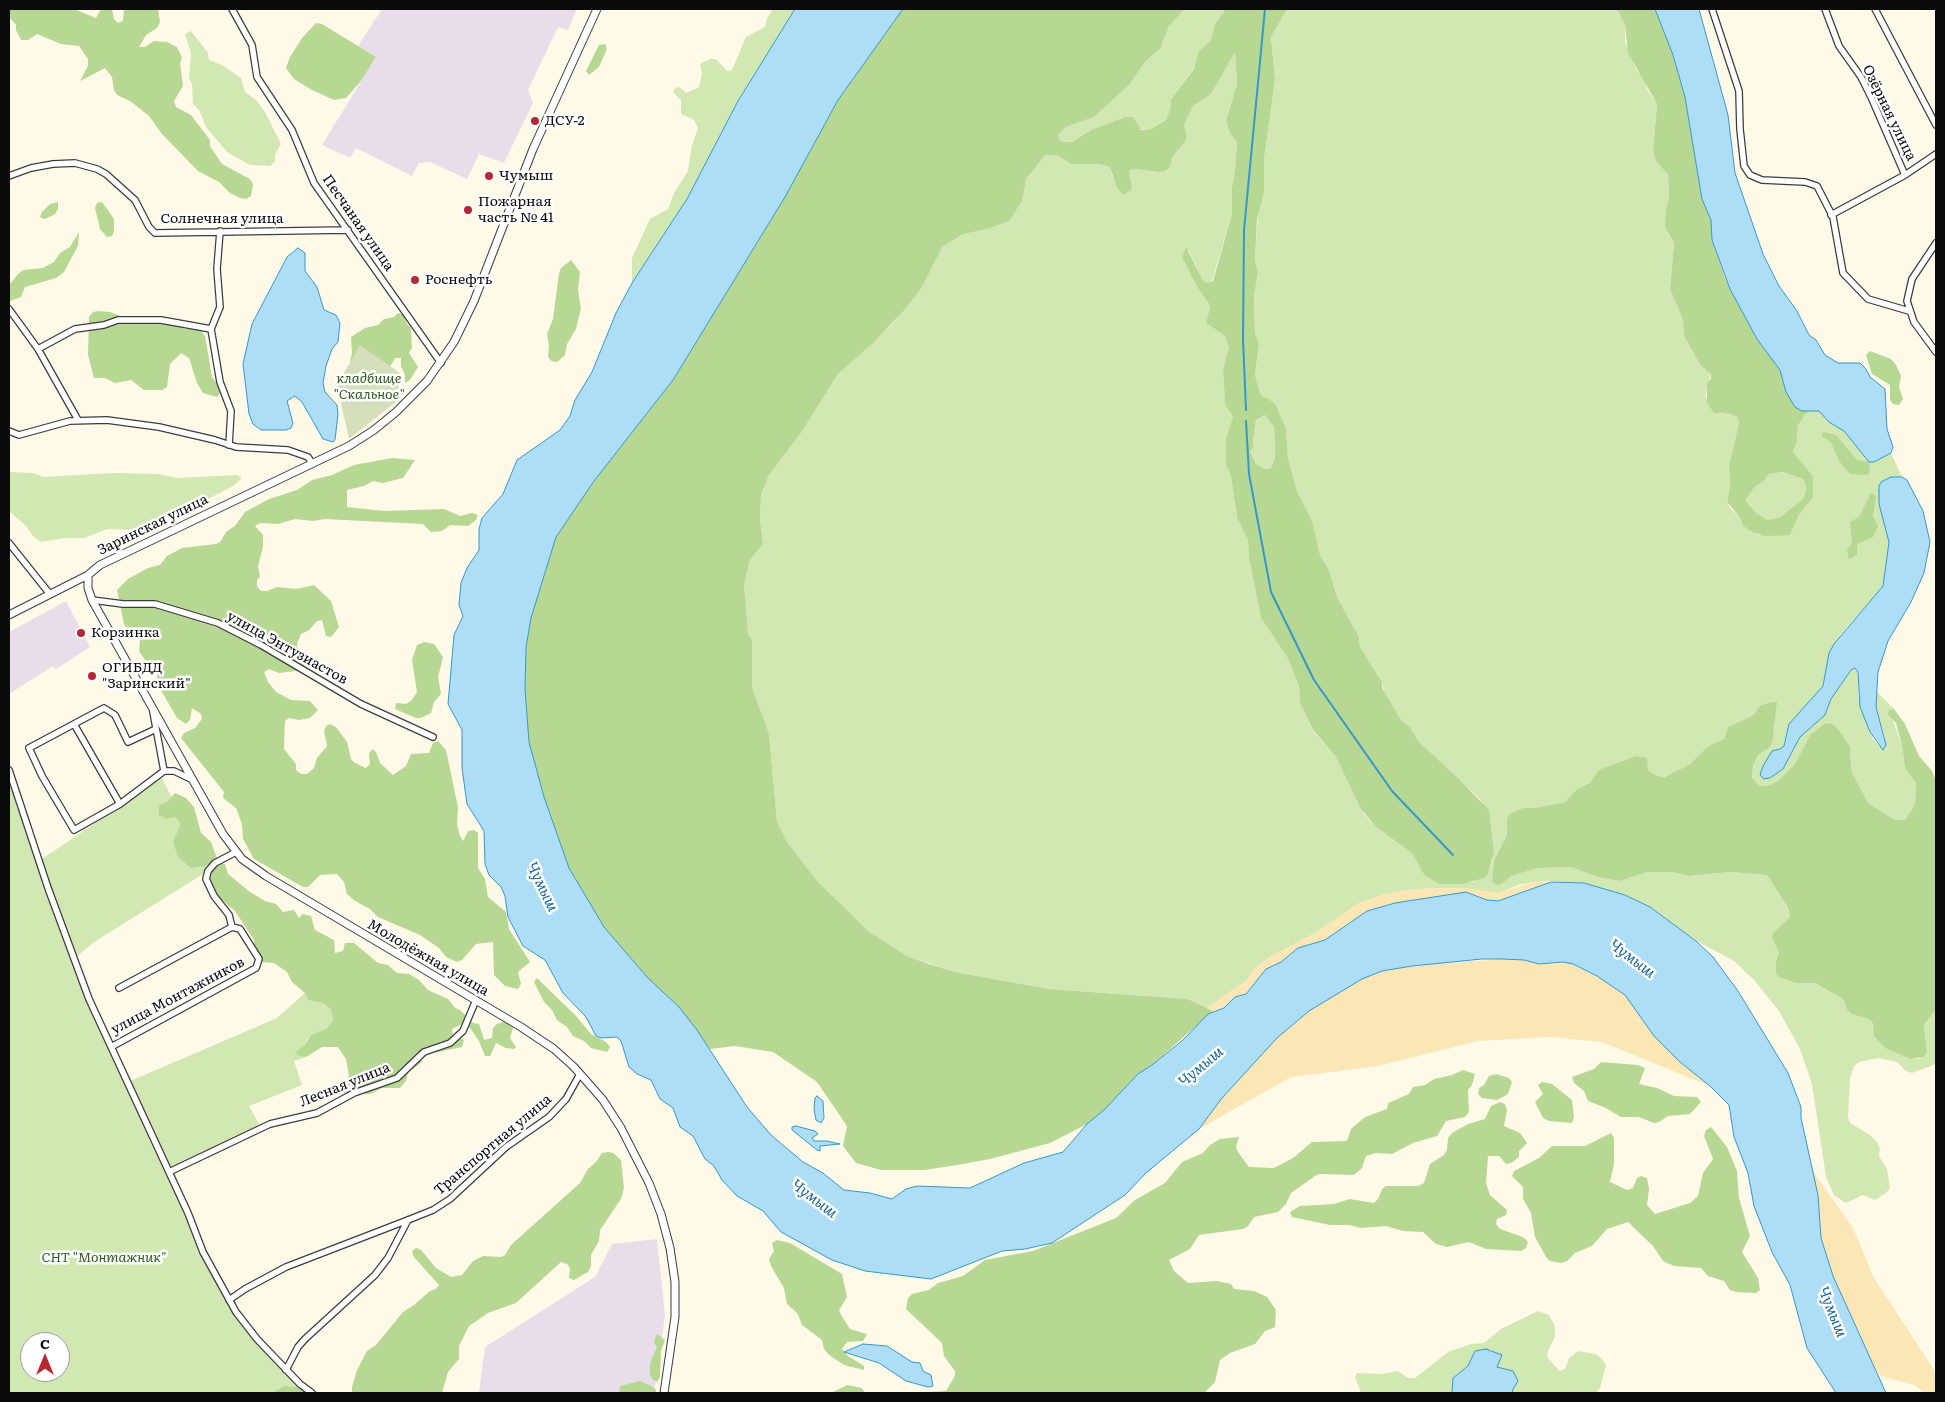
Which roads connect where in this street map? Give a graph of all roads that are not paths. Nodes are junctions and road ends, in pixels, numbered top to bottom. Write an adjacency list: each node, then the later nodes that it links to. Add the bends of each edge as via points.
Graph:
1 (232, 9): 11 (street, Песчаная улица, via 252,46 257,76 292,130 314,183)
2 (595, 9): 19 (street, Заринская улица, via 533,149 474,301)
3 (1712, 9): 10 (street, via 1739,91 1740,129 1747,170 1762,180 1805,182 1817,186)
4 (1825, 9): 8 (street, Озёрная улица, via 1840,46 1871,96)
5 (1876, 9): 6 (street)
6 (1936, 125)
7 (1936, 154): 8 (street, Озёрная улица)
8 (1905, 175): 10 (street, Озёрная улица)
9 (9, 176): 12 (street, Солнечная улица, via 40,166 87,165 106,174 135,200 155,233)
10 (1831, 215): 15 (street, via 1843,273 1850,283 1874,302 1900,306)
11 (348, 230): 12 (street, Солнечная улица); 19 (street, Песчаная улица)
12 (220, 231): 16 (street, via 217,270 220,307)
13 (1936, 243): 15 (street, via 1912,279)
14 (9, 309): 17 (street)
15 (1909, 311): 18 (street)
16 (211, 329): 17 (street, via 161,320 118,320 75,328); 22 (street, via 218,377 231,411)
17 (38, 350): 20 (street)
18 (1936, 352)
19 (441, 363): 23 (street, Заринская улица, via 396,412 374,430)
20 (78, 420): 21 (street, via 19,435); 22 (street, via 159,427)
21 (9, 432)
22 (230, 445): 23 (street, via 253,450 288,450 308,457)
23 (312, 463): 25 (street, Заринская улица, via 100,565)
24 (9, 543): 26 (street)
25 (88, 575): 26 (street, Заринская улица); 27 (street, Молодёжная улица)
26 (49, 593): 28 (street, Заринская улица)
27 (92, 600): 29 (street, Молодёжная улица); 32 (street, улица Энтузиастов, via 156,604 218,623 361,704)
28 (10, 613)
29 (153, 712): 31 (street); 35 (street, Молодёжная улица)
30 (74, 724): 31 (street, via 104,708 115,716 128,742); 36 (street); 36 (street, via 28,748 42,776 74,830)
31 (156, 729): 34 (street)
32 (433, 737)
33 (9, 770): 41 (street, via 66,940)
34 (164, 771): 35 (street, via 174,771); 36 (street)
35 (193, 780): 37 (street, Молодёжная улица)
36 (120, 804)
37 (236, 852): 38 (street, via 215,863 207,876 210,889 229,915); 40 (street, Молодёжная улица, via 266,876)
38 (232, 927): 39 (street); 41 (street, улица Монтажников, via 240,929 250,942 259,959 256,968)
39 (119, 988)
40 (476, 1000): 42 (street, Молодёжная улица, via 554,1049); 43 (street, Лесная улица, via 463,1031 450,1043 424,1052 397,1078 354,1093 317,1113 270,1124)
41 (112, 1047): 43 (street)
42 (580, 1074): 44 (street, Транспортная улица, via 566,1099 549,1117 506,1147 450,1199); 48 (street, Молодёжная улица, via 603,1100 621,1128 649,1183 666,1229 676,1304)
43 (169, 1172): 45 (street, via 203,1252)
44 (408, 1220): 45 (street, Транспортная улица, via 286,1267); 46 (street, via 376,1275 305,1339)
45 (229, 1300): 46 (street, via 257,1339)
46 (286, 1370): 47 (street)
47 (312, 1393)
48 (664, 1393)

